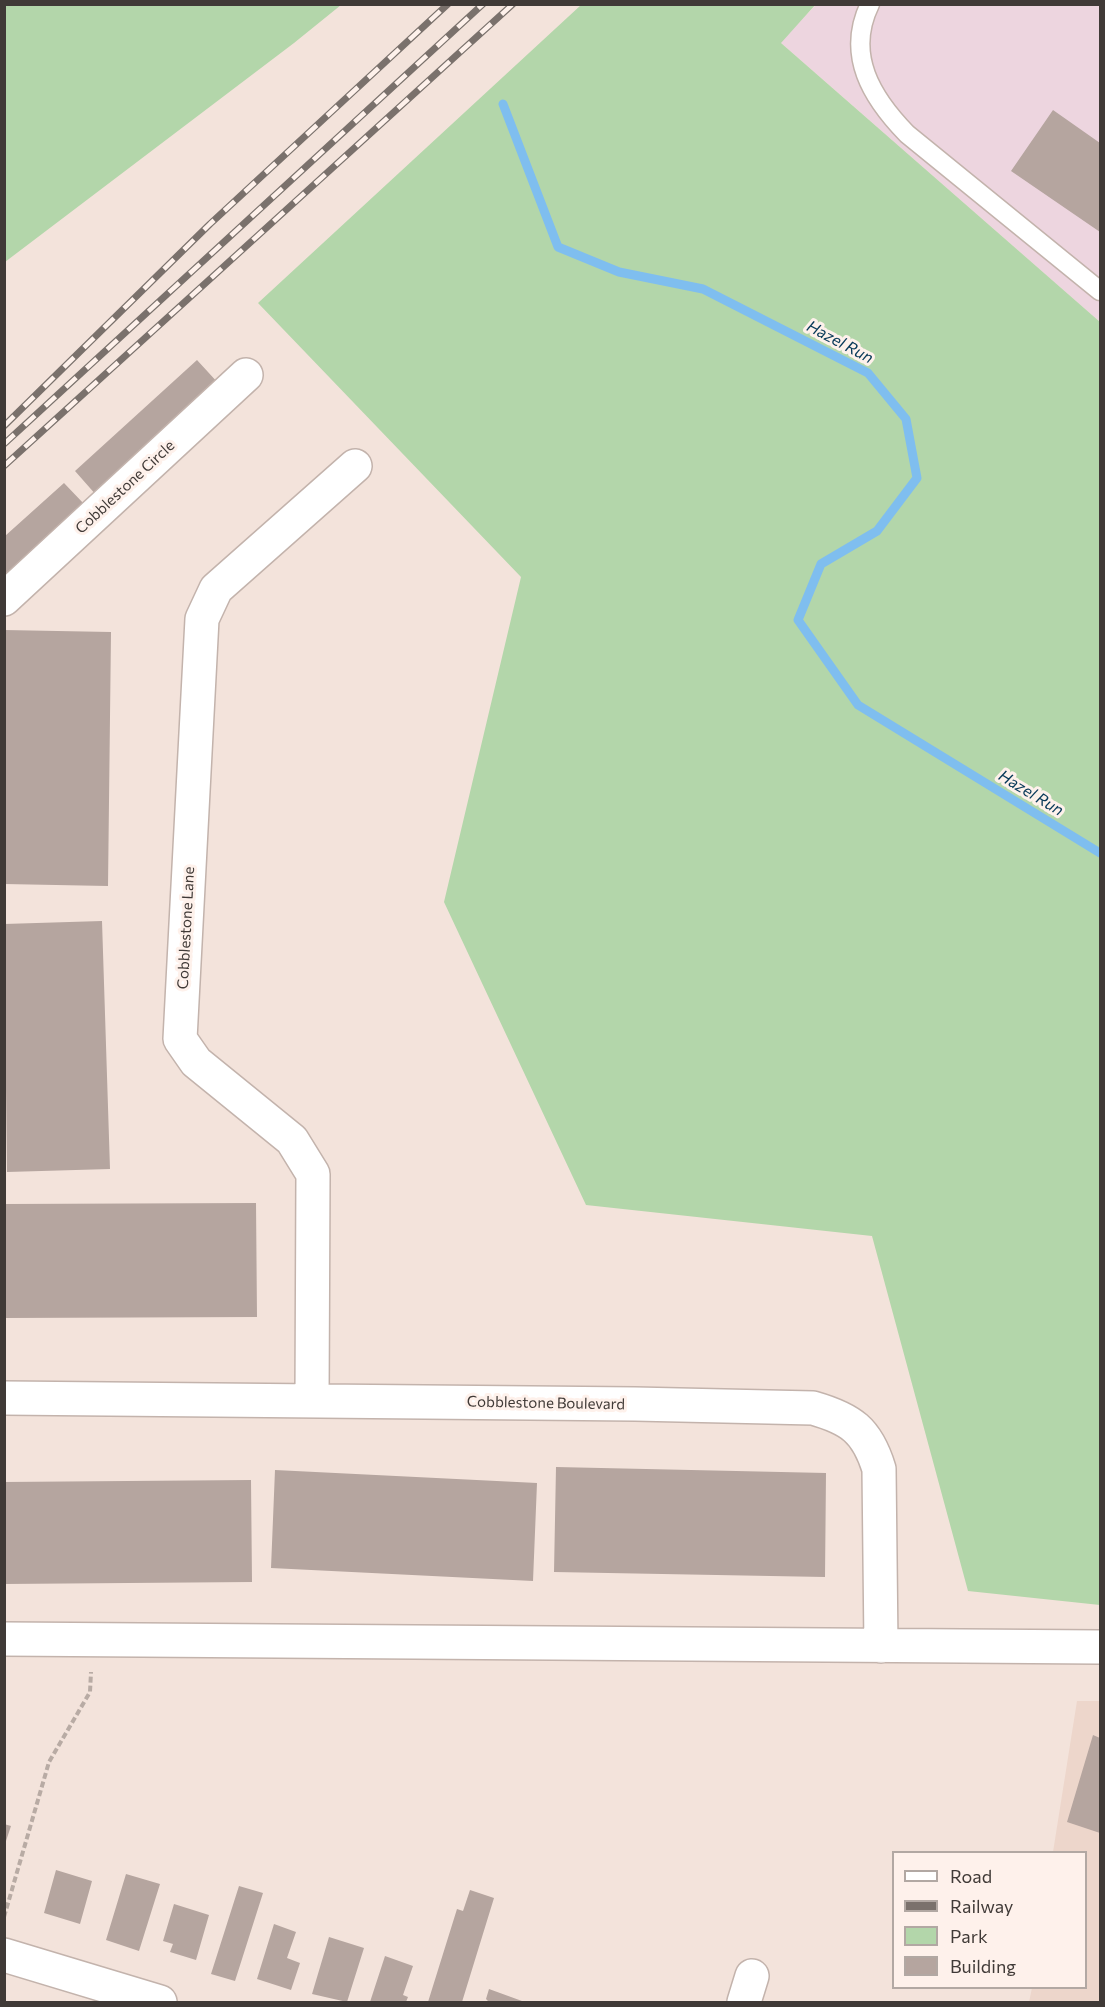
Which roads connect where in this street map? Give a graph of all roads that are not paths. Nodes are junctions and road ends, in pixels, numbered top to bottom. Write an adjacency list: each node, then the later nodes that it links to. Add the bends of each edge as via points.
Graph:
1 (870, 4): 2 (lane, via 860,47 874,95 886,113)
2 (1101, 291)
3 (246, 375): 5 (street, Cobblestone Circle)
4 (355, 466): 7 (street, Cobblestone Lane, via 216,589 202,619 180,1039 196,1062 292,1140 313,1174)
5 (4, 599)
6 (4, 1398): 7 (street, Cobblestone Boulevard)
7 (312, 1400): 9 (street, Cobblestone Boulevard, via 813,1408 837,1415 860,1430 879,1469)
8 (4, 1639): 9 (street)
9 (881, 1647): 10 (street)
10 (1101, 1647)
11 (4, 1955): 12 (street)
12 (160, 2002)

